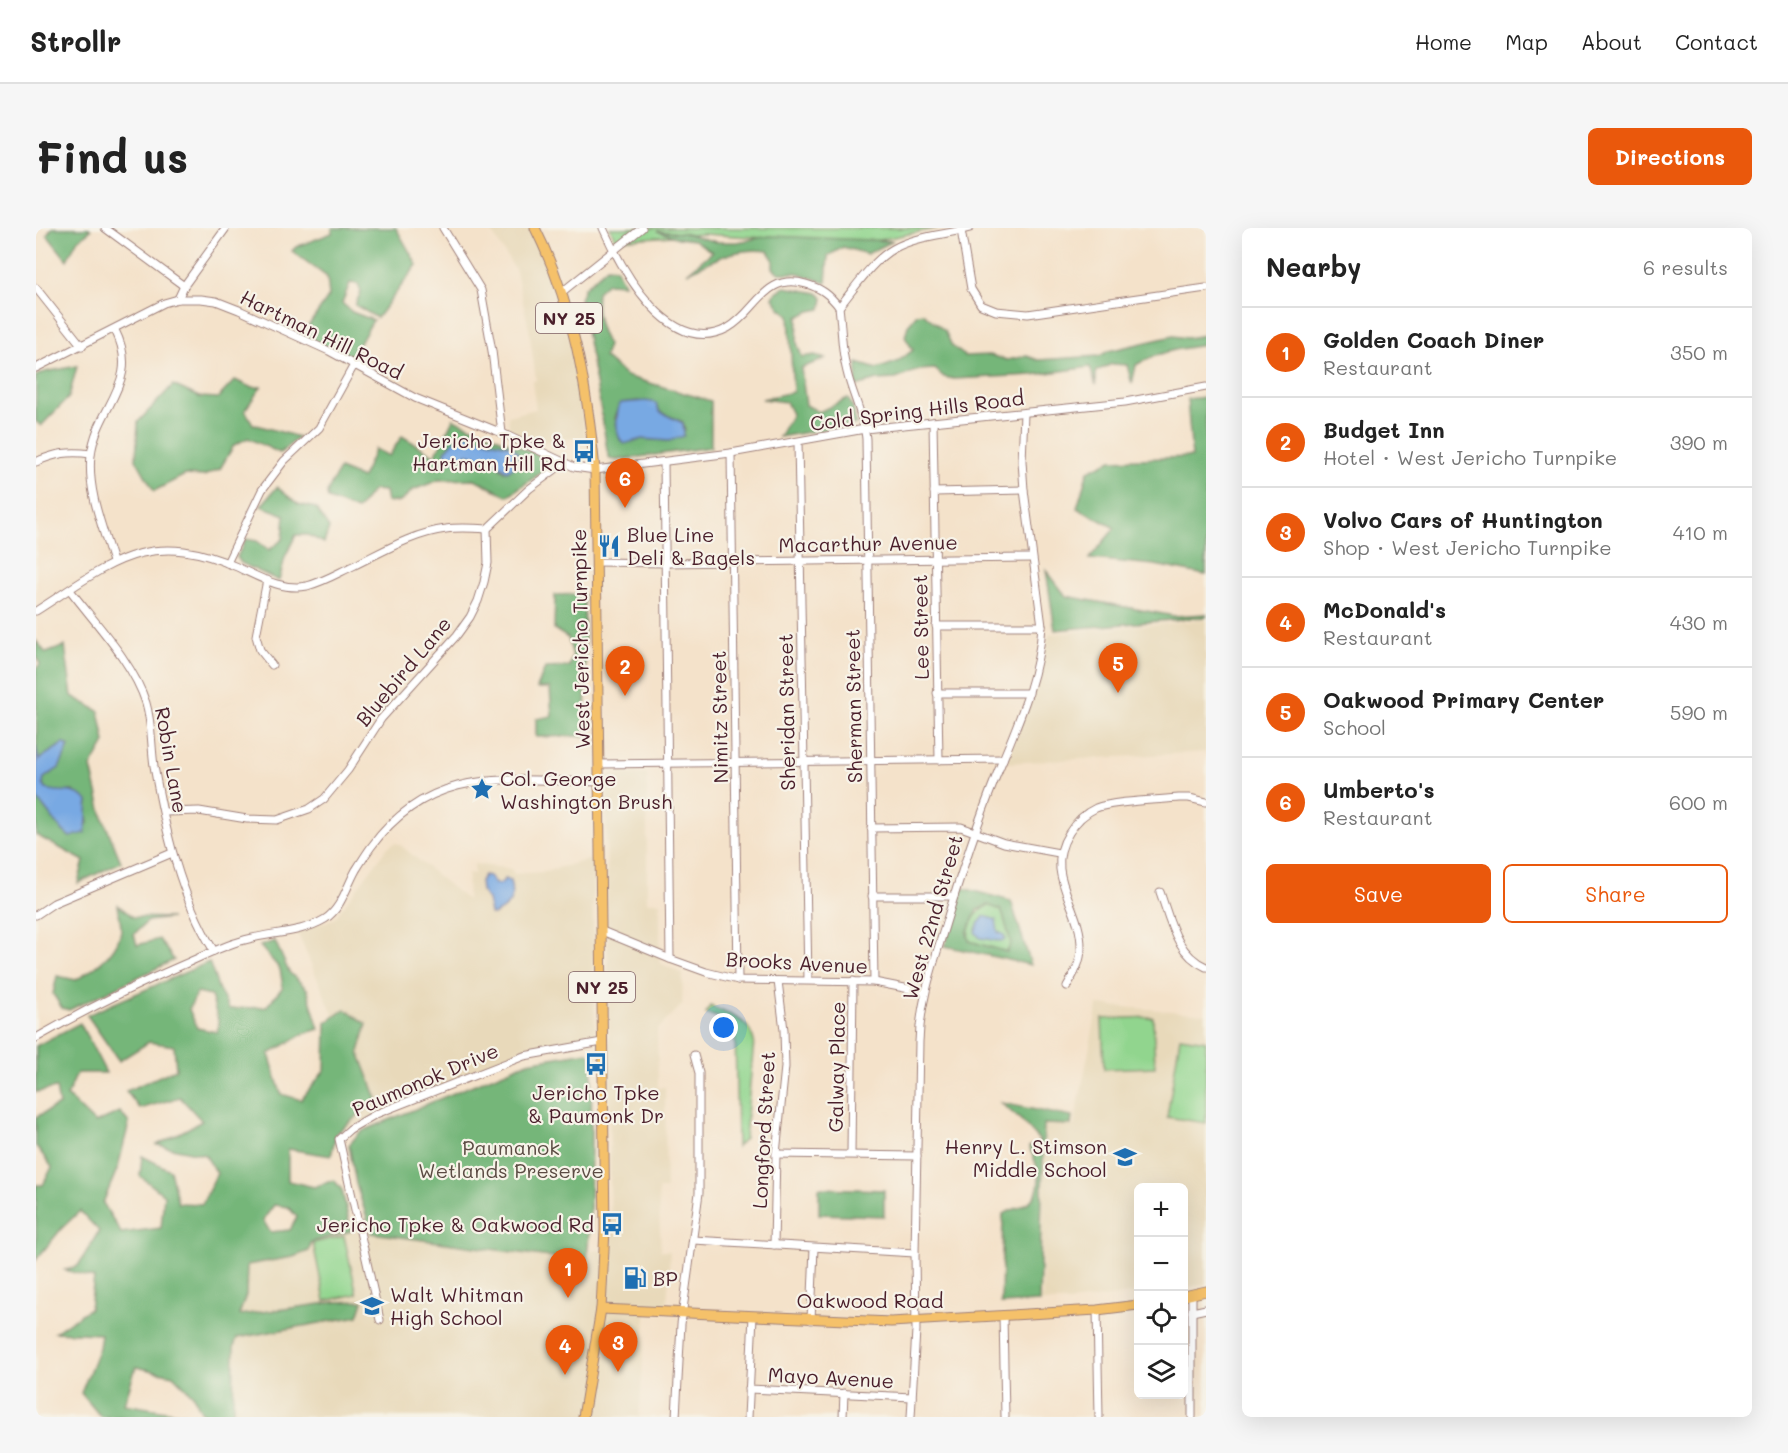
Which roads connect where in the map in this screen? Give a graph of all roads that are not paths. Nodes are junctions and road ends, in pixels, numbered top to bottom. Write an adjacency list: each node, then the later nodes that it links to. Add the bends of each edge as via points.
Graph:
1 (105, 228): 10 (street)
2 (226, 228): 10 (street)
3 (442, 228): 24 (street, via 481,290)
4 (535, 228): 13 (main road, West Jericho Turnpike / NY 25)
5 (603, 228): 9 (street)
6 (642, 228): 9 (street)
7 (970, 228): 8 (street)
8 (961, 230): 12 (street, via 970,289 981,305 996,311 1028,314); 15 (street, via 893,249 879,259)
9 (614, 252): 13 (street); 15 (street, via 658,314 694,334 729,327 762,294 786,282 821,290)
10 (184, 286): 14 (street)
11 (36, 288): 17 (street)
12 (1206, 288)
13 (562, 292): 31 (main road, West Jericho Turnpike / NY 25, via 583,378)
14 (178, 299): 16 (street, Hartman Hill Road, via 152,308); 18 (street, Hartman Hill Road, via 216,301)
15 (839, 307): 23 (street, Sherman Street, via 843,356)
16 (115, 330): 17 (street, Hartman Hill Road); 27 (street, via 124,370 98,427)
17 (82, 346): 19 (street, Hartman Hill Road)
18 (354, 365): 24 (street, Hartman Hill Road, via 415,398); 42 (street, via 319,428 284,461 262,490)
19 (36, 368)
20 (1206, 387): 21 (street, Cold Spring Hills Road, via 1125,402)
21 (1023, 413): 22 (street, Cold Spring Hills Road); 32 (street, West 22nd Street)
22 (933, 422): 23 (street, Cold Spring Hills Road); 33 (street, Lee Street)
23 (865, 429): 25 (street, Cold Spring Hills Road); 38 (street, Sherman Street)
24 (502, 433): 30 (street, Hartman Hill Road)
25 (798, 442): 26 (street, Cold Spring Hills Road); 37 (street, Sheridan Street)
26 (731, 453): 29 (street, Cold Spring Hills Road); 41 (street, Nimitz Street)
27 (91, 454): 28 (street, via 66,452); 39 (street, via 95,503)
28 (36, 462)
29 (664, 462): 31 (street, Cold Spring Hills Road); 43 (street)
30 (564, 463): 31 (street, Hartman Hill Road); 34 (street, via 529,489)
31 (595, 470): 40 (main road, West Jericho Turnpike / NY 25)
32 (1024, 490): 33 (street); 35 (street, West 22nd Street)
33 (934, 492): 36 (street, Lee Street)
34 (487, 529): 44 (street, via 445,529 415,537 308,585 284,586); 61 (street, Bluebird Lane, via 488,563 470,617 381,719 348,770 324,798 309,809 277,820 199,811)
35 (1032, 558): 36 (street, Macarthur Avenue); 48 (street, West 22nd Street)
36 (935, 559): 38 (street, Macarthur Avenue); 47 (street, Lee Street)
37 (800, 560): 38 (street, Macarthur Avenue); 41 (street, Macarthur Avenue); 56 (street, Sheridan Street)
38 (867, 560): 54 (street, Sherman Street)
39 (113, 562): 42 (street, via 165,550 196,553); 45 (street)
40 (597, 562): 43 (street, Macarthur Avenue); 57 (main road, West Jericho Turnpike / NY 25)
41 (733, 562): 43 (street, Macarthur Avenue); 55 (street, Nimitz Street)
42 (227, 563): 44 (street)
43 (666, 563): 58 (street)
44 (267, 580): 49 (street, via 256,636 260,650)
45 (70, 590): 46 (street); 61 (street, Robin Lane, via 128,666 146,703)
46 (36, 611)
47 (936, 626): 48 (street); 50 (street, Lee Street)
48 (1042, 626): 51 (street, West 22nd Street)
49 (272, 665)
50 (937, 693): 51 (street); 53 (street, Lee Street)
51 (1029, 693): 52 (street, West 22nd Street)
52 (1004, 759): 53 (street); 63 (street, West 22nd Street)
53 (939, 760): 54 (street)
54 (870, 761): 56 (street); 62 (street, Sherman Street)
55 (736, 763): 56 (street); 58 (street); 74 (street, Nimitz Street)
56 (803, 763): 75 (street, Sheridan Street)
57 (600, 764): 58 (street); 59 (main road, West Jericho Turnpike / NY 25)
58 (668, 764): 72 (street)
59 (600, 782): 70 (main road, West Jericho Turnpike / NY 25); 71 (street, via 496,779 424,798 382,834 327,918)
60 (1206, 802): 65 (street, via 1179,798 1096,808 1073,827)
61 (165, 812): 64 (street, Robin Lane)
62 (871, 828): 63 (street, via 961,827); 67 (street, Sherman Street)
63 (974, 832): 65 (street, via 1004,843); 68 (street, West 22nd Street)
64 (172, 853): 69 (street); 71 (street, Robin Lane)
65 (1059, 853): 79 (street, via 1059,868 1080,932 1081,947 1080,960)
66 (1160, 892): 73 (street, via 1181,948)
67 (872, 896): 68 (street); 78 (street, Sherman Street)
68 (954, 896): 80 (street, West 22nd Street)
69 (37, 912)
70 (602, 931): 72 (street, Brooks Avenue); 82 (main road, West Jericho Turnpike / NY 25)
71 (214, 951): 81 (street, via 104,1001)
72 (670, 959): 74 (street, Brooks Avenue)
73 (1206, 967)
74 (738, 980): 76 (street, Brooks Avenue)
75 (808, 980): 76 (street, Brooks Avenue); 77 (street, Brooks Avenue)
76 (778, 981): 84 (street, Longford Street, via 785,1067)
77 (853, 981): 78 (street, Brooks Avenue); 85 (street, Galway Place)
78 (874, 982): 80 (street, Brooks Avenue)
79 (1067, 986)
80 (925, 992): 86 (street, West 22nd Street, via 919,1023)
81 (36, 1038)
82 (602, 1042): 94 (main road, West Jericho Turnpike / NY 25, via 606,1190); 101 (street, Paumonok Drive, via 524,1056 376,1114 339,1139)
83 (694, 1055): 87 (street, via 699,1073 700,1167)
84 (776, 1154): 85 (street); 88 (street, Longford Street)
85 (851, 1154): 86 (street)
86 (917, 1156): 90 (street, West 22nd Street)
87 (693, 1240): 88 (street); 98 (street)
88 (774, 1245): 89 (street)
89 (814, 1248): 90 (street); 102 (street)
90 (915, 1253): 103 (street, West 22nd Street)
91 (1206, 1291): 92 (main road)
92 (1188, 1295): 97 (street)
93 (1134, 1305): 96 (main road, Oakwood Road)
94 (601, 1309): 98 (main road, Oakwood Road); 107 (main road, West Jericho Turnpike / NY 25)
95 (1206, 1309): 97 (street)
96 (1097, 1310): 99 (main road, Oakwood Road); 113 (street)
97 (1192, 1312): 114 (street)
98 (682, 1313): 100 (main road, Oakwood Road); 108 (street)
99 (1003, 1315): 103 (main road, Oakwood Road); 112 (street)
100 (753, 1316): 102 (main road, Oakwood Road); 104 (street)
101 (380, 1320)
102 (811, 1320): 103 (main road, Oakwood Road)
103 (916, 1321): 106 (street, West 22nd Street)
104 (749, 1389): 105 (street, Mayo Avenue); 109 (street)
105 (844, 1394): 106 (street, Mayo Avenue); 110 (street)
106 (912, 1397): 111 (street, West 22nd Street)
107 (583, 1417)
108 (676, 1417)
109 (748, 1417)
110 (843, 1417)
111 (911, 1417)
112 (1005, 1417)
113 (1099, 1417)
114 (1192, 1417)

